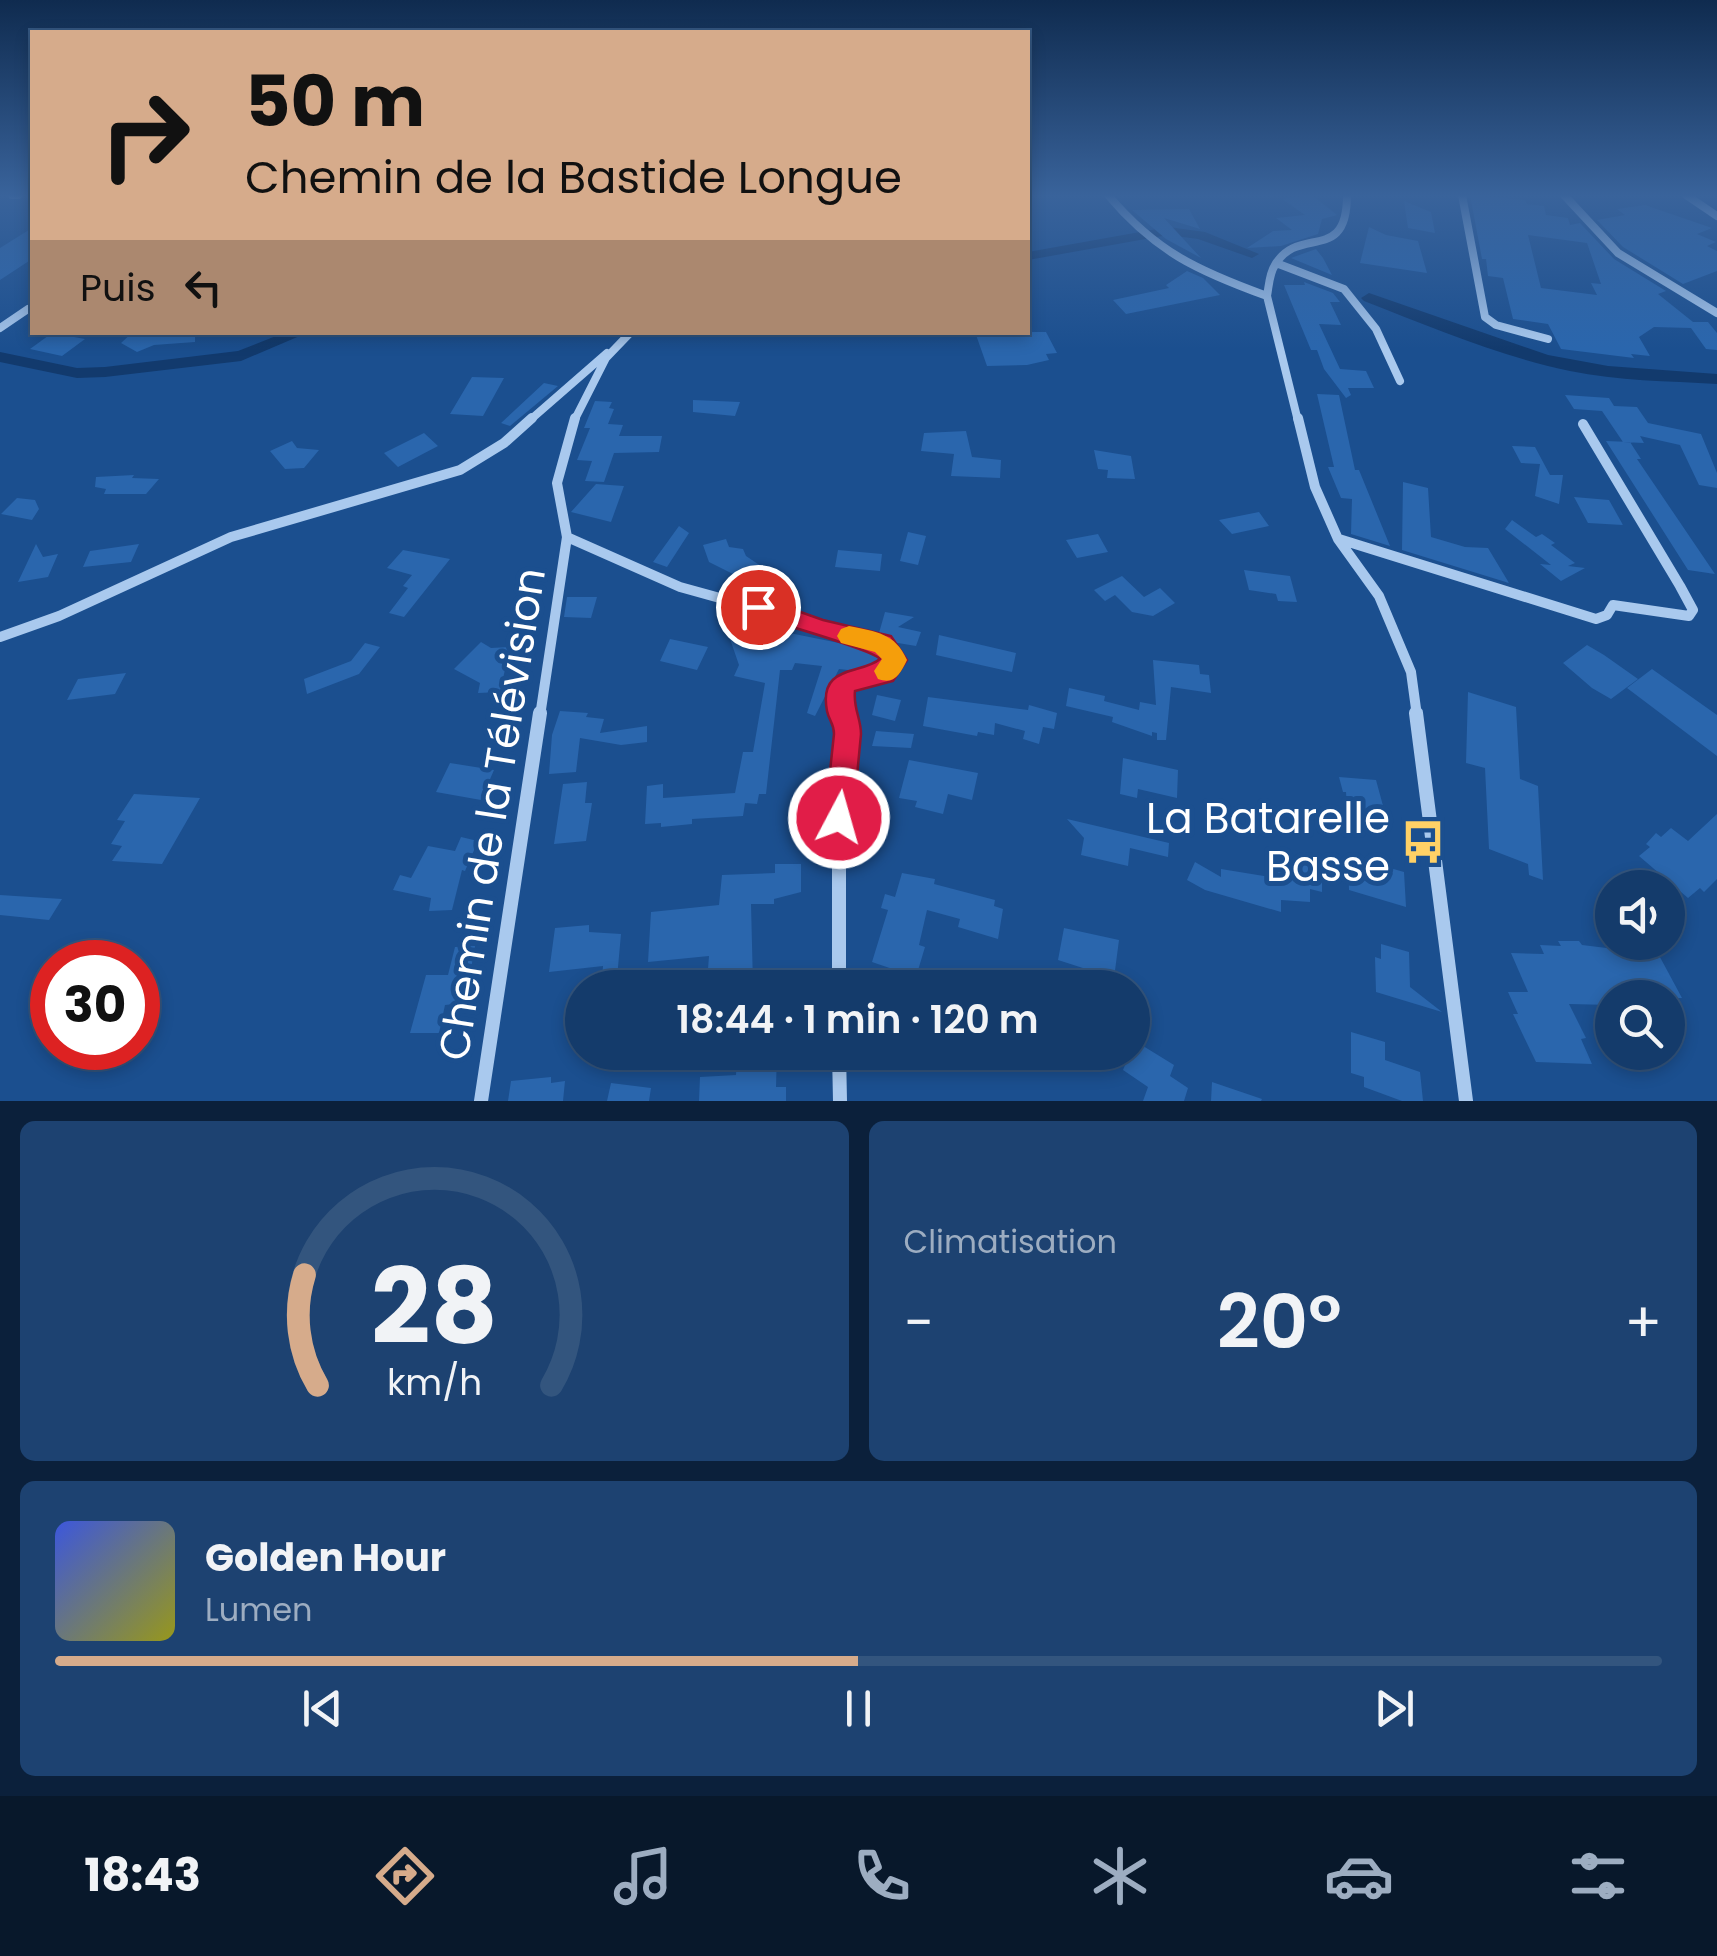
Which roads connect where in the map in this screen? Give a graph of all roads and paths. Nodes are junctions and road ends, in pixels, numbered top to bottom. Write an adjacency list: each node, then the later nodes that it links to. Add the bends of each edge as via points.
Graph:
1 (1154, 246): 6 (street)
2 (1314, 246): 5 (street)
3 (1472, 246): 11 (street, via 1485,318)
4 (1613, 246): 8 (street)
5 (1277, 262): 6 (street); 13 (street, via 1344,289 1376,330)
6 (1267, 296): 16 (street, via 1314,487)
7 (28, 309): 9 (street)
8 (1717, 313)
9 (0, 328)
10 (628, 335): 12 (street)
11 (1548, 338)
12 (608, 352): 15 (street, via 571,431 556,483); 17 (street, via 535,420 466,468 230,537 46,625)
13 (1400, 382)
14 (1583, 424): 16 (street, via 1653,534 1693,610 1689,616 1613,604 1596,618)
15 (567, 536): 18 (street, via 680,587 890,650 891,669 843,686 840,710 848,722 839,818); 20 (street, Chemin de la Télévision)
16 (1338, 539): 22 (street, via 1379,596 1412,672)
17 (0, 637)
18 (839, 970)
19 (840, 1070): 21 (street)
20 (481, 1101)
21 (840, 1101)
22 (1466, 1101)

